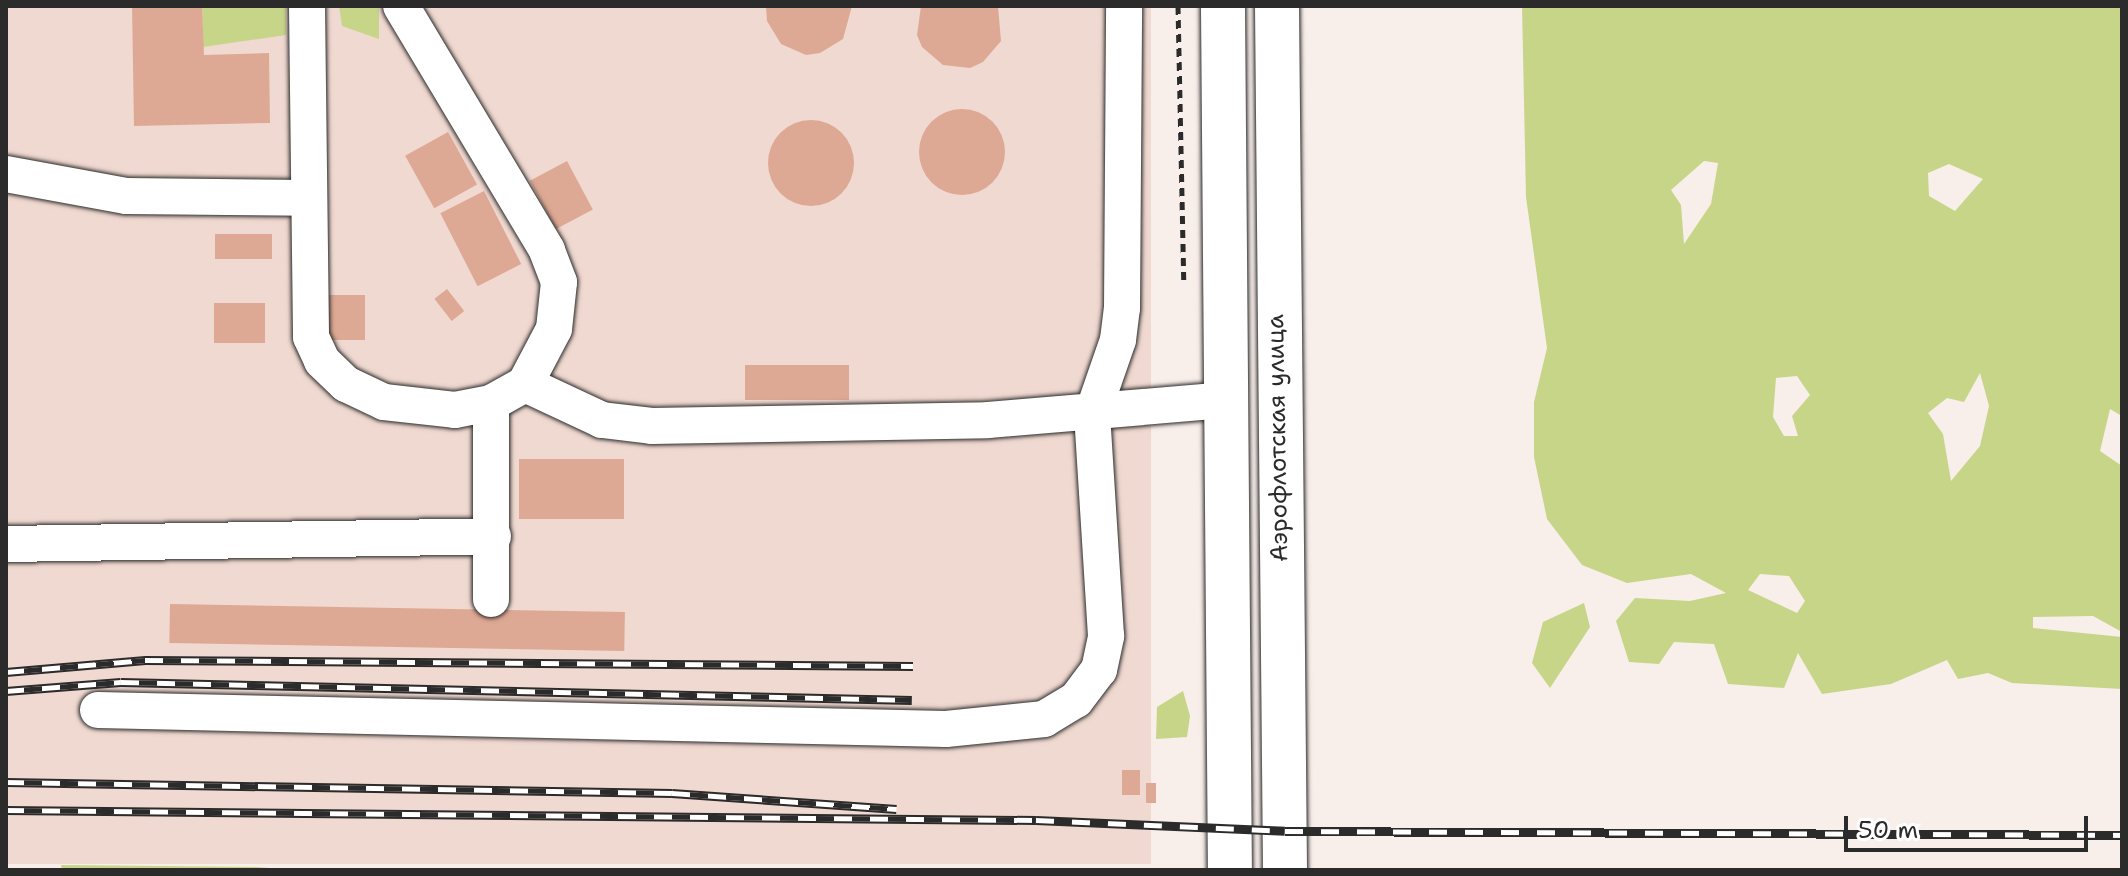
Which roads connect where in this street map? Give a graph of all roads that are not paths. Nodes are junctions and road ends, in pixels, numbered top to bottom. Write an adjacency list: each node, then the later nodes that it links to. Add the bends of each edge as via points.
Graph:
1 (307, 6): 7 (lane)
2 (401, 6): 8 (lane, via 547,250 559,282 554,329)
3 (1124, 6): 11 (lane, via 1122,308 1118,340)
4 (1223, 6): 9 (main road)
5 (1277, 6): 17 (main road, Аэрофлотская улица)
6 (6, 174): 7 (lane, via 126,196)
7 (305, 198): 10 (lane, via 311,337 322,361 346,384 384,402 455,410)
8 (525, 384): 10 (lane); 11 (lane, via 602,420 652,426)
9 (1224, 400): 11 (lane, via 1151,403); 16 (main road)
10 (491, 403): 12 (lane)
11 (1092, 415): 15 (lane, via 1106,636 1099,670 1076,700 1044,719 1001,726 899,729)
12 (493, 536): 13 (lane); 14 (lane)
13 (6, 544)
14 (491, 599)
15 (98, 710)
16 (1230, 870)
17 (1285, 870)

